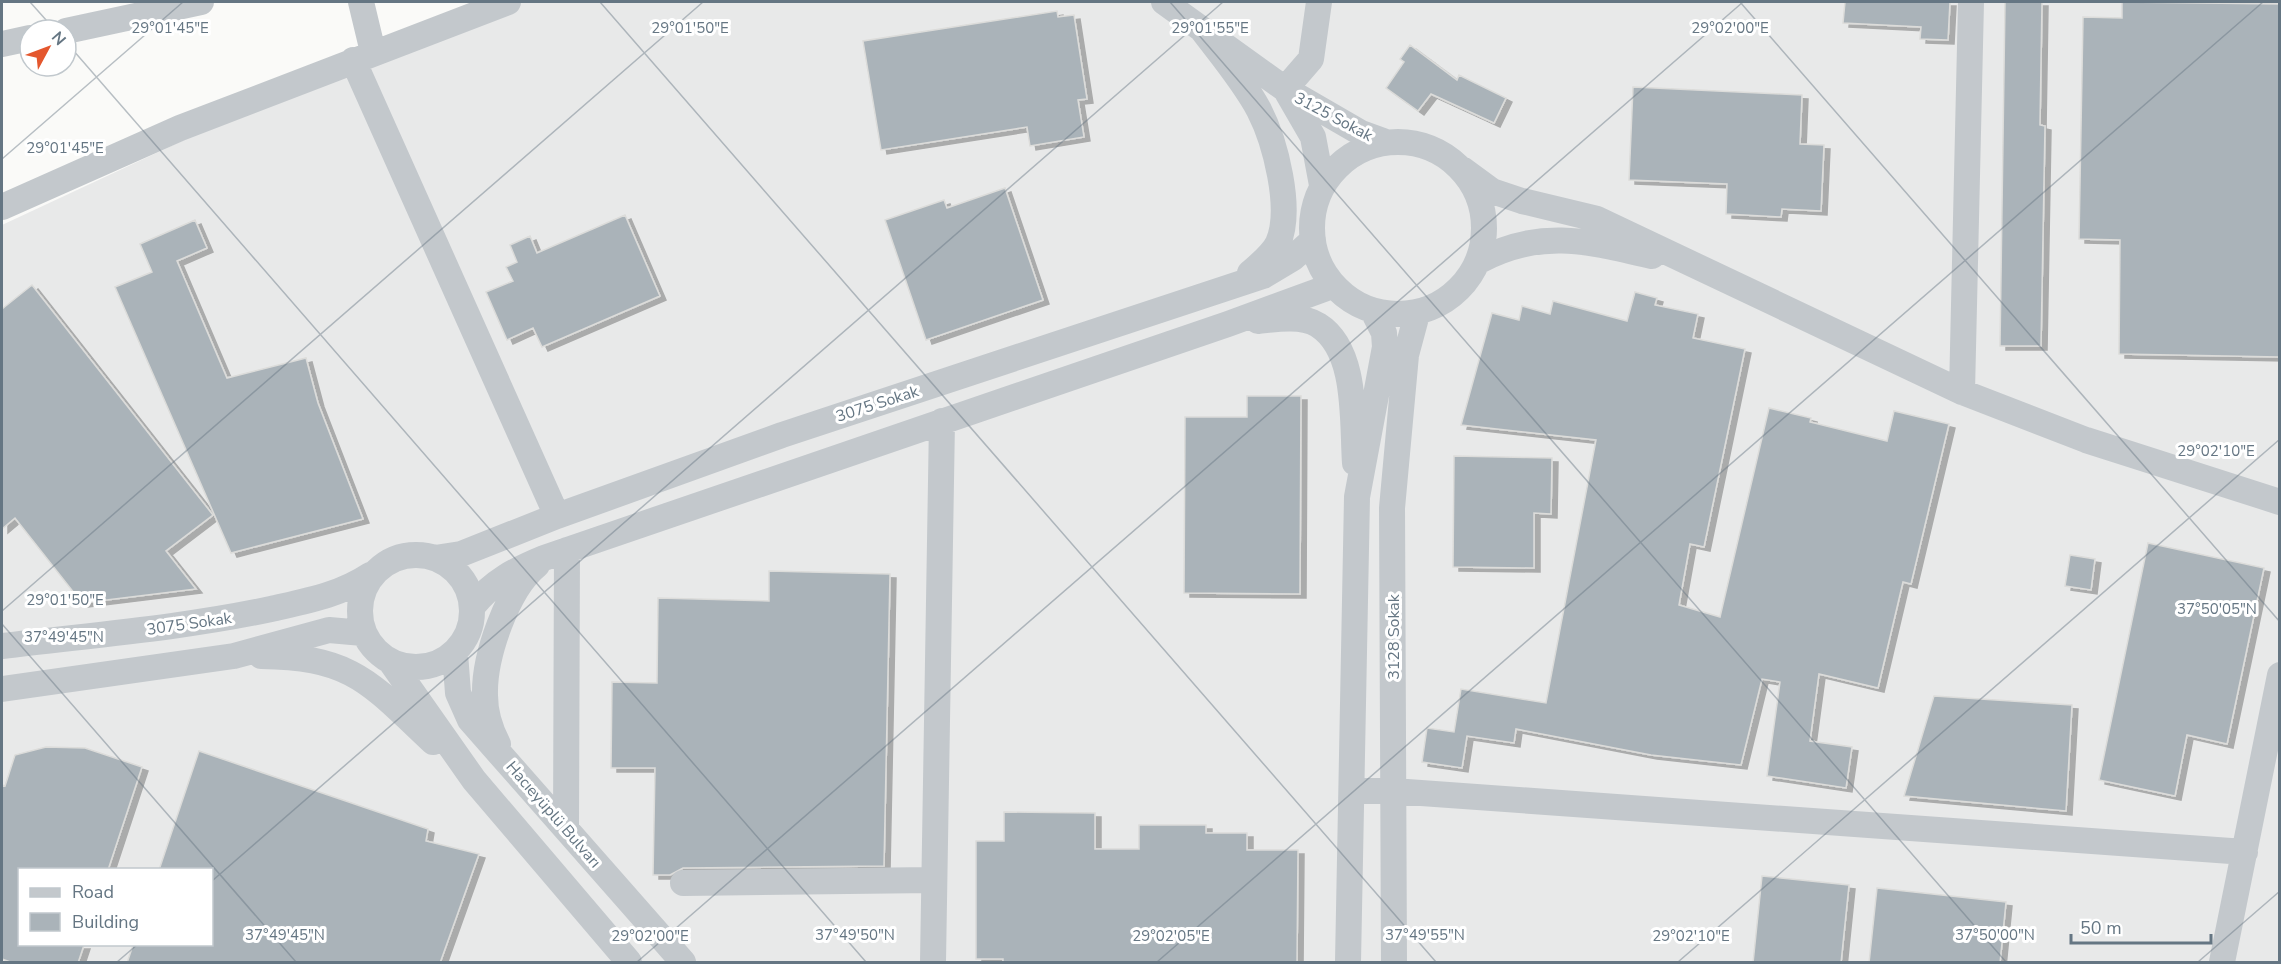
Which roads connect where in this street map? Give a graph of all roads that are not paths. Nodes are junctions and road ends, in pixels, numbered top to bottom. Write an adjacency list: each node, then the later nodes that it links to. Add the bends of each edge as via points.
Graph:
1 (201, 2): 7 (street)
2 (361, 2): 11 (street)
3 (508, 2): 11 (street)
4 (1164, 2): 8 (street, 3125 Sokak)
5 (1319, 2): 12 (street, via 1311,59)
6 (1971, 2): 25 (street)
7 (78, 28)
8 (1203, 31): 12 (street, 3125 Sokak); 20 (street, 3125 Sokak, via 1258,109 1274,153 1283,198 1285,212 1278,242)
9 (18, 41): 10 (street)
10 (2, 44)
11 (363, 56): 16 (street, via 180,128); 29 (street)
12 (1285, 89): 13 (street, 3125 Sokak, via 1361,133); 15 (street, 3125 Sokak, via 1313,137)
13 (1383, 141): 14 (street, via 1413,142 1441,152); 15 (street, via 1355,151)
14 (1462, 170): 18 (street, via 1477,192 1484,219); 19 (street, via 1492,191 1597,219)
15 (1322, 184): 17 (street, via 1311,225)
16 (2, 207)
17 (1313, 240): 20 (street, 3075 Sokak, via 1280,267); 21 (street, via 1315,254)
18 (1479, 261): 19 (street, via 1519,243 1563,239); 23 (street, via 1455,293)
19 (1691, 264): 25 (street)
20 (1240, 283): 29 (street, 3075 Sokak, via 782,435)
21 (1332, 286): 22 (street); 24 (street)
22 (1373, 311): 23 (street); 27 (street, via 1384,333 1385,347)
23 (1417, 314): 44 (street, 3128 Sokak, via 1406,356 1392,508)
24 (1228, 324): 26 (street); 27 (street, via 1290,319 1316,324 1332,337 1343,354 1348,377)
25 (1962, 392): 28 (street, via 2086,440)
26 (942, 421): 30 (street); 47 (street)
27 (1357, 498): 43 (street)
28 (2280, 502)
29 (557, 516): 31 (street, 3075 Sokak, via 461,554)
30 (556, 554): 33 (street, via 500,579); 41 (street, via 525,576 514,592 486,683 484,696 490,727); 45 (street)
31 (435, 558): 32 (street, via 401,556); 33 (street, via 461,576)
32 (370, 575): 34 (street, via 360,606); 35 (street, 3075 Sokak, via 352,587 315,599 219,620)
33 (473, 606): 36 (street, via 466,639)
34 (363, 633): 37 (street, via 329,630); 38 (street, via 377,652)
35 (2, 646)
36 (455, 653): 38 (street, via 425,668); 41 (street, Hacıeyüplü Bulvarı, via 458,693 466,713)
37 (234, 656): 40 (street); 42 (street, via 299,657 344,668 370,684)
38 (391, 662): 42 (street)
39 (2280, 675): 46 (street)
40 (2, 689)
41 (511, 764): 45 (street, Hacıeyüplü Bulvarı)
42 (474, 780): 49 (street)
43 (1352, 791): 44 (street); 52 (street)
44 (1393, 791): 46 (street); 53 (street, 3128 Sokak)
45 (566, 827): 50 (street, Hacıeyüplü Bulvarı)
46 (2245, 852): 54 (street)
47 (933, 880): 48 (street); 51 (street)
48 (683, 883)
49 (629, 963)
50 (683, 963)
51 (933, 963)
52 (1348, 963)
53 (1394, 963)
54 (2222, 963)

